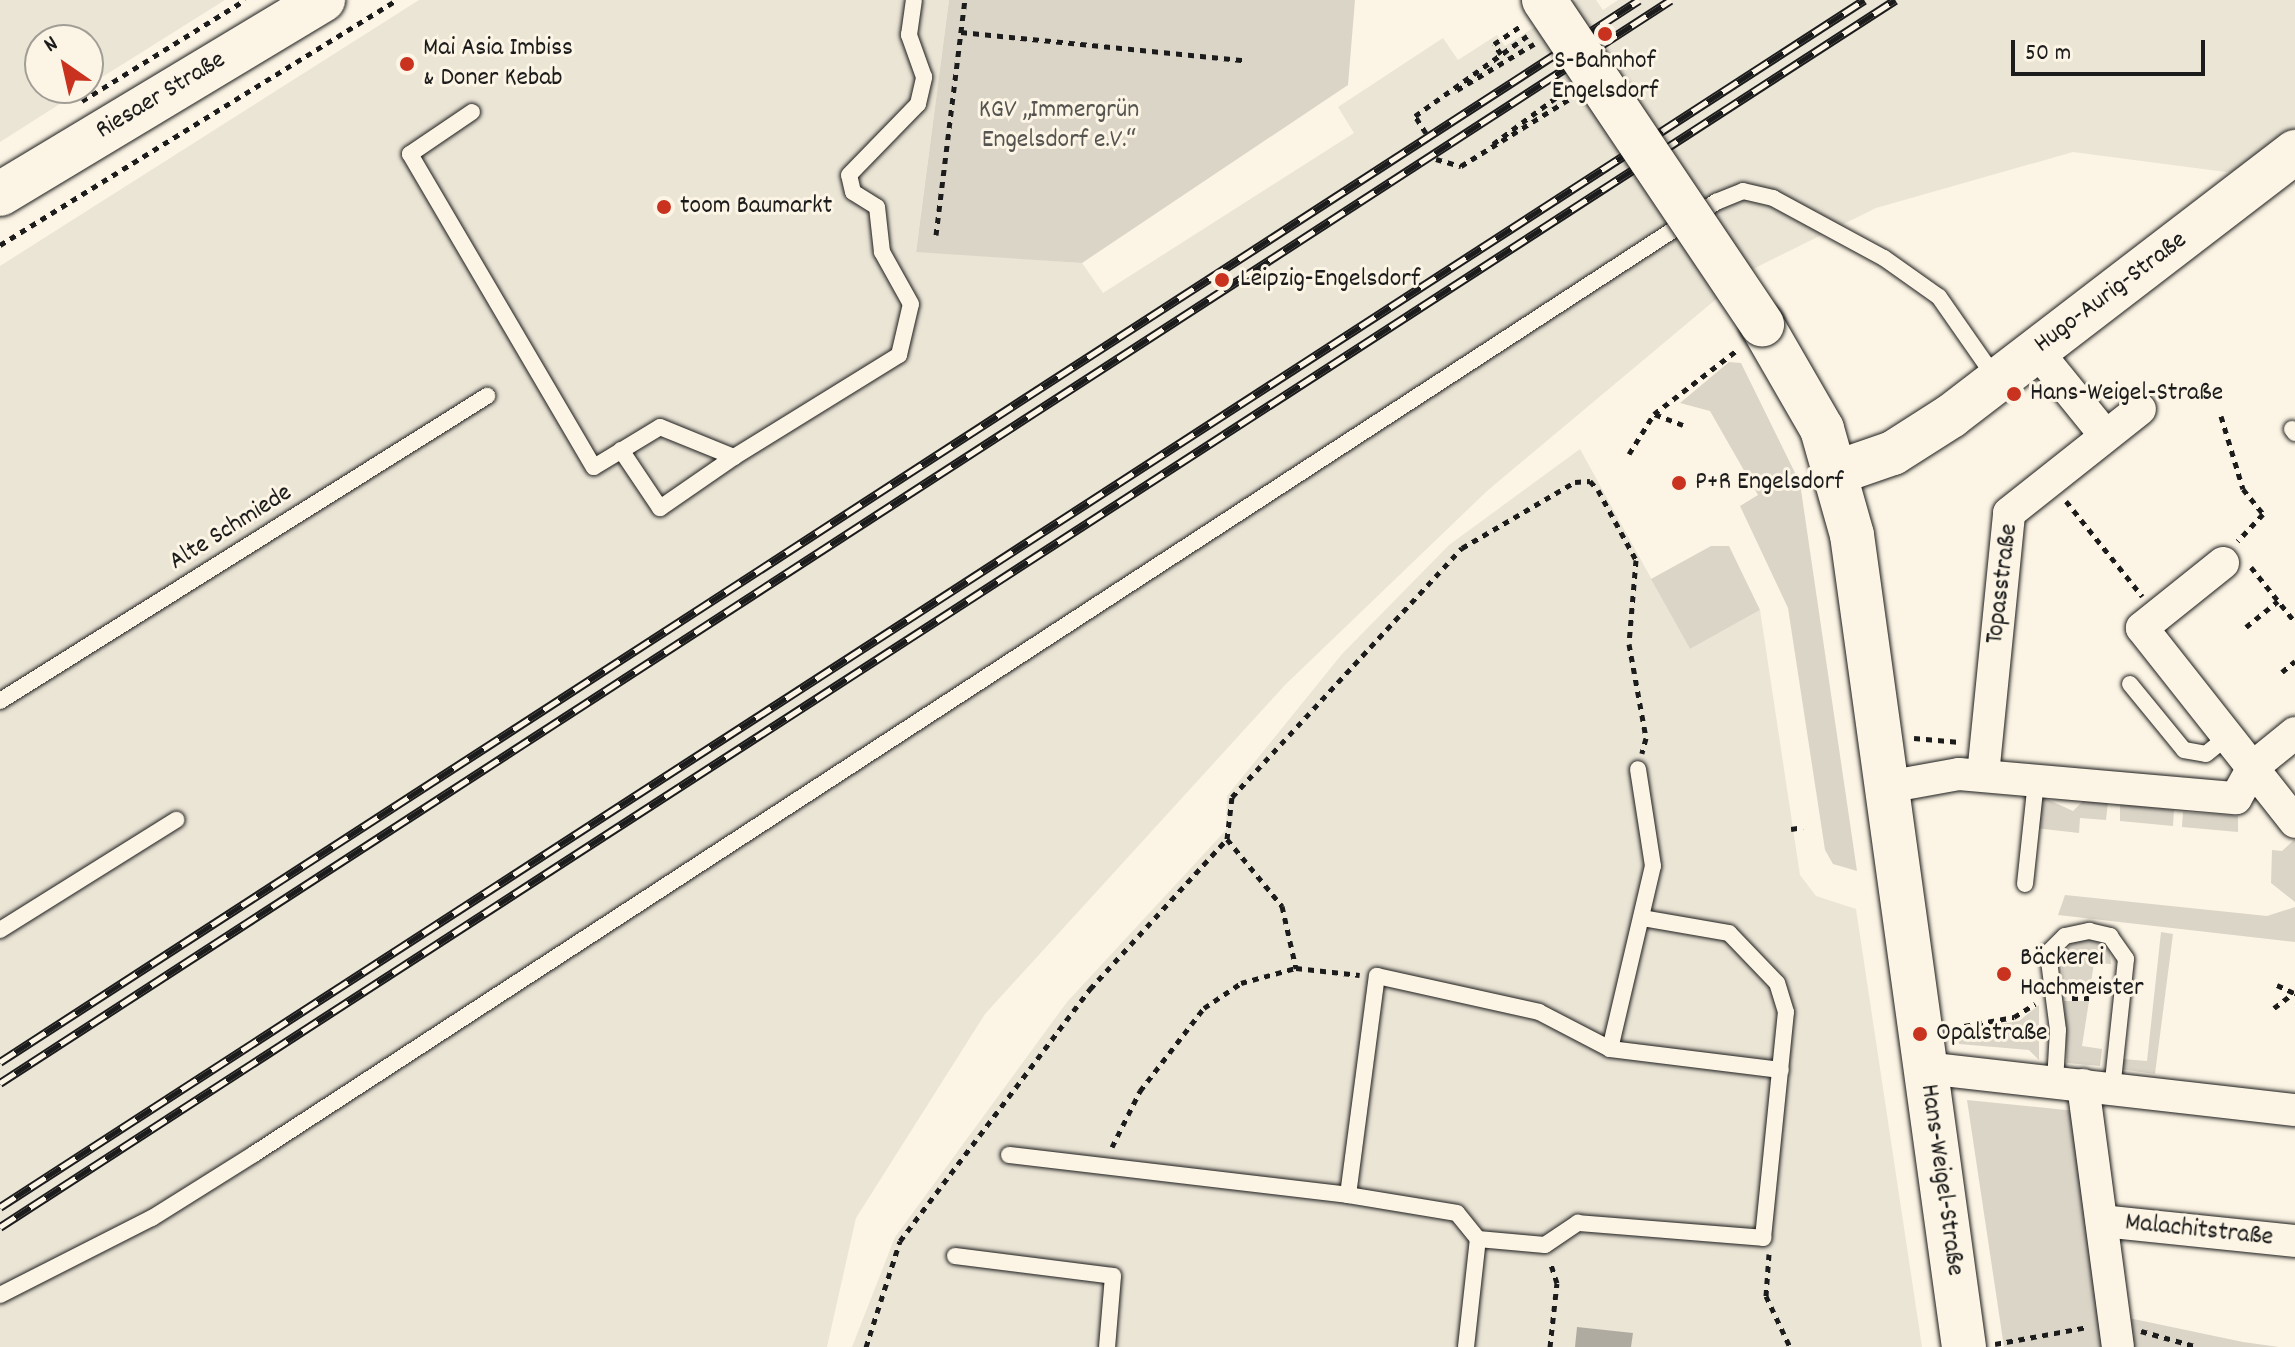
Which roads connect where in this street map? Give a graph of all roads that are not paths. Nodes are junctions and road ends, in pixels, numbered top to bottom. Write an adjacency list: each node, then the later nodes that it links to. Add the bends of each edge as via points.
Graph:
1 (323, 0): 6 (street, Riesaer Straße)
2 (914, 0): 13 (lane, via 909,35 924,77 918,104 849,175 853,192 877,207 887,266 911,304 899,355)
3 (1544, 0): 14 (street, Hans-Weigel-Straße, bridge, via 1764,328 1808,402)
4 (472, 112): 12 (lane, via 410,154 497,314 594,467)
5 (2295, 152): 7 (street, Hugo-Aurig-Straße)
6 (0, 194)
7 (2036, 350): 8 (street, Hugo-Aurig-Straße); 11 (street)
8 (1997, 380): 14 (street, Hugo-Aurig-Straße, via 1893,453); 41 (lane, via 1939,297 1884,258 1773,198 1743,191 1716,202 254,1154 152,1218)
9 (487, 396): 17 (lane, Alte Schmiede)
10 (2140, 409): 11 (street, Topasstraße)
11 (2105, 435): 22 (street, Topasstraße, via 2009,513)
12 (621, 450): 13 (lane, via 660,427); 13 (lane, via 660,508)
13 (734, 457)
14 (1838, 472): 24 (street, Hans-Weigel-Straße)
15 (2223, 563): 19 (street, via 2142,628)
16 (2130, 684): 19 (lane, via 2184,750 2206,754)
17 (0, 701)
18 (2295, 733): 20 (street)
19 (2227, 737): 20 (street)
20 (2253, 767): 23 (street, via 2236,798); 26 (street)
21 (1638, 769): 28 (lane, via 1653,866)
22 (1983, 775): 23 (street); 24 (street)
23 (2036, 781): 27 (lane)
24 (1887, 787): 31 (street, Hans-Weigel-Straße)
25 (176, 820): 29 (lane)
26 (2295, 822)
27 (2025, 884)
28 (1642, 918): 30 (lane); 32 (lane, via 1729,933 1757,956 1777,983 1786,1012)
29 (0, 930)
30 (1610, 1049): 32 (lane); 36 (lane, via 1539,1012 1377,976)
31 (1922, 1051): 33 (street); 45 (street, Hans-Weigel-Straße)
32 (1781, 1070): 38 (lane, via 1763,1238 1578,1223 1545,1245)
33 (2084, 1085): 33 (lane, via 2053,998 2052,945 2089,931 2120,944 2126,959); 34 (street); 37 (street, Malachitstraße)
34 (2295, 1110)
35 (1009, 1155): 36 (lane)
36 (1348, 1195): 38 (lane, via 1457,1213)
37 (2102, 1221): 39 (street, Malachitstraße); 42 (street, Malachitstraße)
38 (1478, 1239): 44 (lane)
39 (2295, 1241)
40 (955, 1256): 43 (lane, via 1113,1276)
41 (0, 1295)
42 (2116, 1337)
43 (1107, 1347)
44 (1466, 1347)
45 (1964, 1347)

